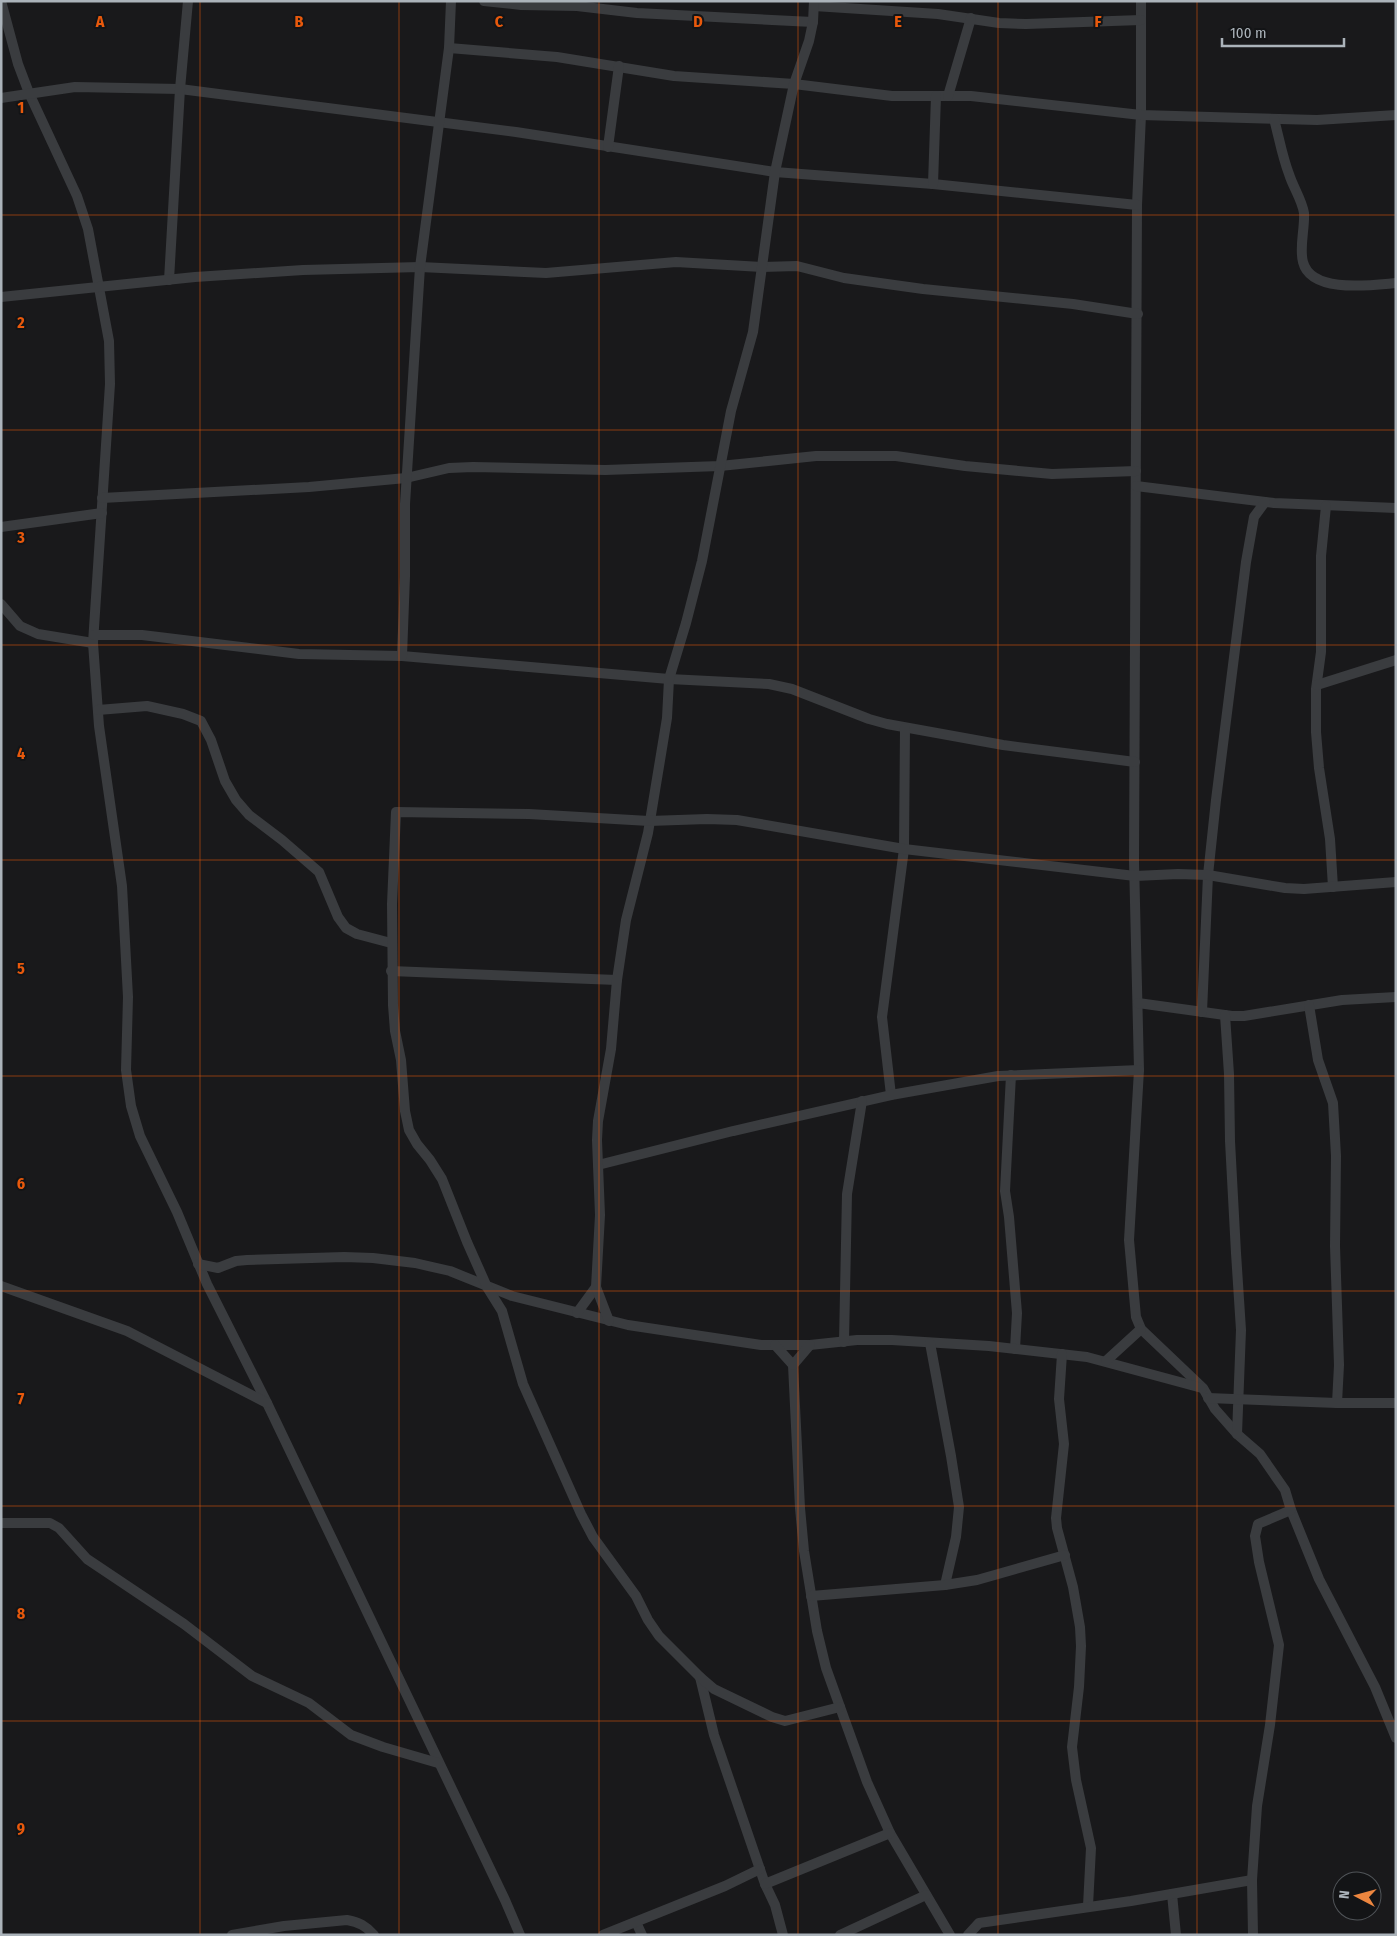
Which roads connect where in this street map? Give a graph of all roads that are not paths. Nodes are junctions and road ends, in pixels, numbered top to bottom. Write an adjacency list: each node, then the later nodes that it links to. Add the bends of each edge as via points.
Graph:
1 (1, 1): 14 (street)
2 (188, 1): 13 (street)
3 (450, 1): 10 (street)
4 (484, 1): 9 (street, via 577,6 636,14)
5 (1141, 1): 8 (street)
6 (814, 4): 7 (street); 9 (street)
7 (971, 18): 8 (street, via 1026,24); 16 (street)
8 (1141, 20): 18 (street)
9 (813, 22): 12 (street)
10 (449, 48): 11 (street); 21 (street)
11 (619, 66): 12 (street, via 674,76); 22 (street)
12 (794, 84): 15 (street, via 892,96); 23 (street)
13 (180, 89): 14 (street, via 76,87); 21 (street); 28 (street)
14 (29, 93): 17 (street); 30 (street, via 77,196 88,228)
15 (936, 96): 16 (street); 24 (street)
16 (948, 96): 18 (street, via 1009,99)
17 (1, 98)
18 (1141, 114): 20 (street); 25 (street)
19 (1396, 115): 20 (street)
20 (1274, 119): 29 (street, via 1288,174 1304,212 1302,256 1307,272 1330,284 1367,286)
21 (438, 123): 22 (street); 26 (street)
22 (608, 147): 23 (street)
23 (775, 172): 24 (street); 27 (street)
24 (933, 184): 25 (street)
25 (1137, 205): 32 (street)
26 (420, 267): 27 (street, via 546,273 676,262); 28 (street, via 303,270); 35 (street)
27 (762, 267): 32 (street, via 796,266 923,289); 33 (street, via 752,332)
28 (169, 280): 30 (street)
29 (1396, 283)
30 (100, 286): 31 (street); 37 (street, via 109,341 110,384)
31 (1, 297)
32 (1138, 314): 34 (street)
33 (720, 466): 34 (street, via 816,456 896,456 1052,474); 35 (street, via 605,470 473,467 449,468); 49 (street, via 702,561)
34 (1136, 471): 36 (street)
35 (406, 478): 37 (street, via 309,487); 47 (street)
36 (1136, 486): 38 (street); 53 (street)
37 (102, 498): 42 (street)
38 (1244, 498): 39 (street); 43 (street)
39 (1265, 502): 40 (street); 43 (street)
40 (1326, 506): 41 (street); 50 (street)
41 (1396, 508)
42 (102, 512): 44 (street); 46 (street)
43 (1254, 517): 56 (street)
44 (1, 527)
45 (1, 604): 46 (street, via 20,626 38,634)
46 (93, 639): 47 (street, via 142,635 300,654); 51 (street)
47 (402, 656): 49 (street)
48 (1396, 660): 50 (street)
49 (668, 679): 52 (street, via 792,688 869,719); 54 (street, via 667,718)
50 (1317, 684): 59 (street, via 1318,757 1330,839)
51 (98, 710): 60 (street, via 147,706 183,714 201,722 236,800 249,815 319,872 346,928); 73 (street, via 122,886 128,997 126,1070 131,1106 140,1136)
52 (905, 728): 53 (street); 55 (street)
53 (1135, 762): 57 (street)
54 (649, 822): 55 (street, via 737,820); 60 (street, via 529,814 396,812); 62 (street)
55 (904, 849): 57 (street); 70 (street, via 882,1017)
56 (1208, 875): 57 (street); 59 (street, via 1285,888); 66 (street)
57 (1135, 876): 64 (street)
58 (1396, 882): 59 (street)
59 (1333, 887)
60 (391, 943): 61 (street)
61 (392, 971): 62 (street); 77 (street, via 395,1031 409,1130 442,1179)
62 (616, 980): 72 (street, via 611,1049 598,1121)
63 (1396, 997): 65 (street)
64 (1138, 1004): 66 (street); 68 (street)
65 (1309, 1005): 67 (street, via 1244,1016); 94 (street, via 1318,1060 1333,1103 1339,1365)
66 (1202, 1012): 67 (street)
67 (1225, 1015): 91 (street, via 1241,1330)
68 (1139, 1070): 69 (street); 81 (street, via 1128,1240 1136,1317)
69 (1010, 1075): 70 (street); 86 (street, via 1005,1191 1017,1313)
70 (891, 1095): 71 (street)
71 (862, 1101): 72 (street); 82 (street, via 848,1194)
72 (598, 1165): 78 (street, via 600,1215)
73 (198, 1264): 74 (street); 75 (street)
74 (218, 1268): 75 (street); 77 (street, via 246,1260 373,1258 450,1271)
75 (207, 1284): 92 (street)
76 (1, 1286): 92 (street, via 127,1331)
77 (487, 1287): 79 (street); 101 (street, via 502,1311 523,1384 593,1536 636,1596 659,1636)
78 (596, 1287): 79 (street); 80 (street)
79 (577, 1313): 80 (street)
80 (609, 1321): 84 (street)
81 (1141, 1329): 88 (street); 90 (street)
82 (844, 1342): 83 (street); 85 (street)
83 (930, 1342): 86 (street); 99 (street, via 959,1507)
84 (775, 1345): 85 (street); 89 (street)
85 (810, 1345): 89 (street)
86 (1015, 1349): 87 (street)
87 (1062, 1354): 88 (street); 98 (street, via 1058,1399 1064,1444 1056,1518)
88 (1106, 1362): 90 (street)
89 (793, 1365): 100 (street, via 800,1508)
90 (1206, 1393): 91 (street); 95 (street)
91 (1239, 1398): 94 (street); 95 (street)
92 (267, 1402): 104 (street)
93 (1396, 1402): 94 (street)
94 (1337, 1403)
95 (1237, 1434): 96 (street, via 1260,1454 1278,1479)
96 (1291, 1510): 103 (street, via 1319,1579 1375,1687); 107 (street, via 1258,1524 1255,1536 1279,1645 1257,1806)
97 (1, 1523): 104 (street, via 50,1522 60,1528 87,1559 184,1624 252,1676 309,1703 351,1734)
98 (1064, 1555): 99 (street, via 977,1580); 111 (street, via 1081,1636 1072,1754 1091,1848)
99 (945, 1585): 100 (street)
100 (811, 1596): 102 (street, via 824,1658)
101 (700, 1677): 102 (street, via 714,1689 785,1721); 106 (street, via 714,1735)
102 (840, 1707): 105 (street, via 867,1782)
103 (1396, 1738)
104 (438, 1763): 115 (street)
105 (890, 1833): 108 (street); 110 (street)
106 (760, 1869): 108 (street); 112 (street)
107 (1252, 1880): 109 (street); 123 (street)
108 (765, 1884): 118 (street)
109 (1172, 1894): 111 (street); 122 (street)
110 (926, 1895): 119 (street); 120 (street)
111 (1088, 1906): 121 (street, via 979,1923)
112 (636, 1922): 116 (street); 117 (street)
113 (232, 1935): 114 (street, via 347,1920 357,1921)
114 (374, 1935)
115 (520, 1935)
116 (603, 1935)
117 (642, 1935)
118 (783, 1935)
119 (840, 1935)
120 (950, 1935)
121 (968, 1935)
122 (1176, 1935)
123 (1253, 1935)

